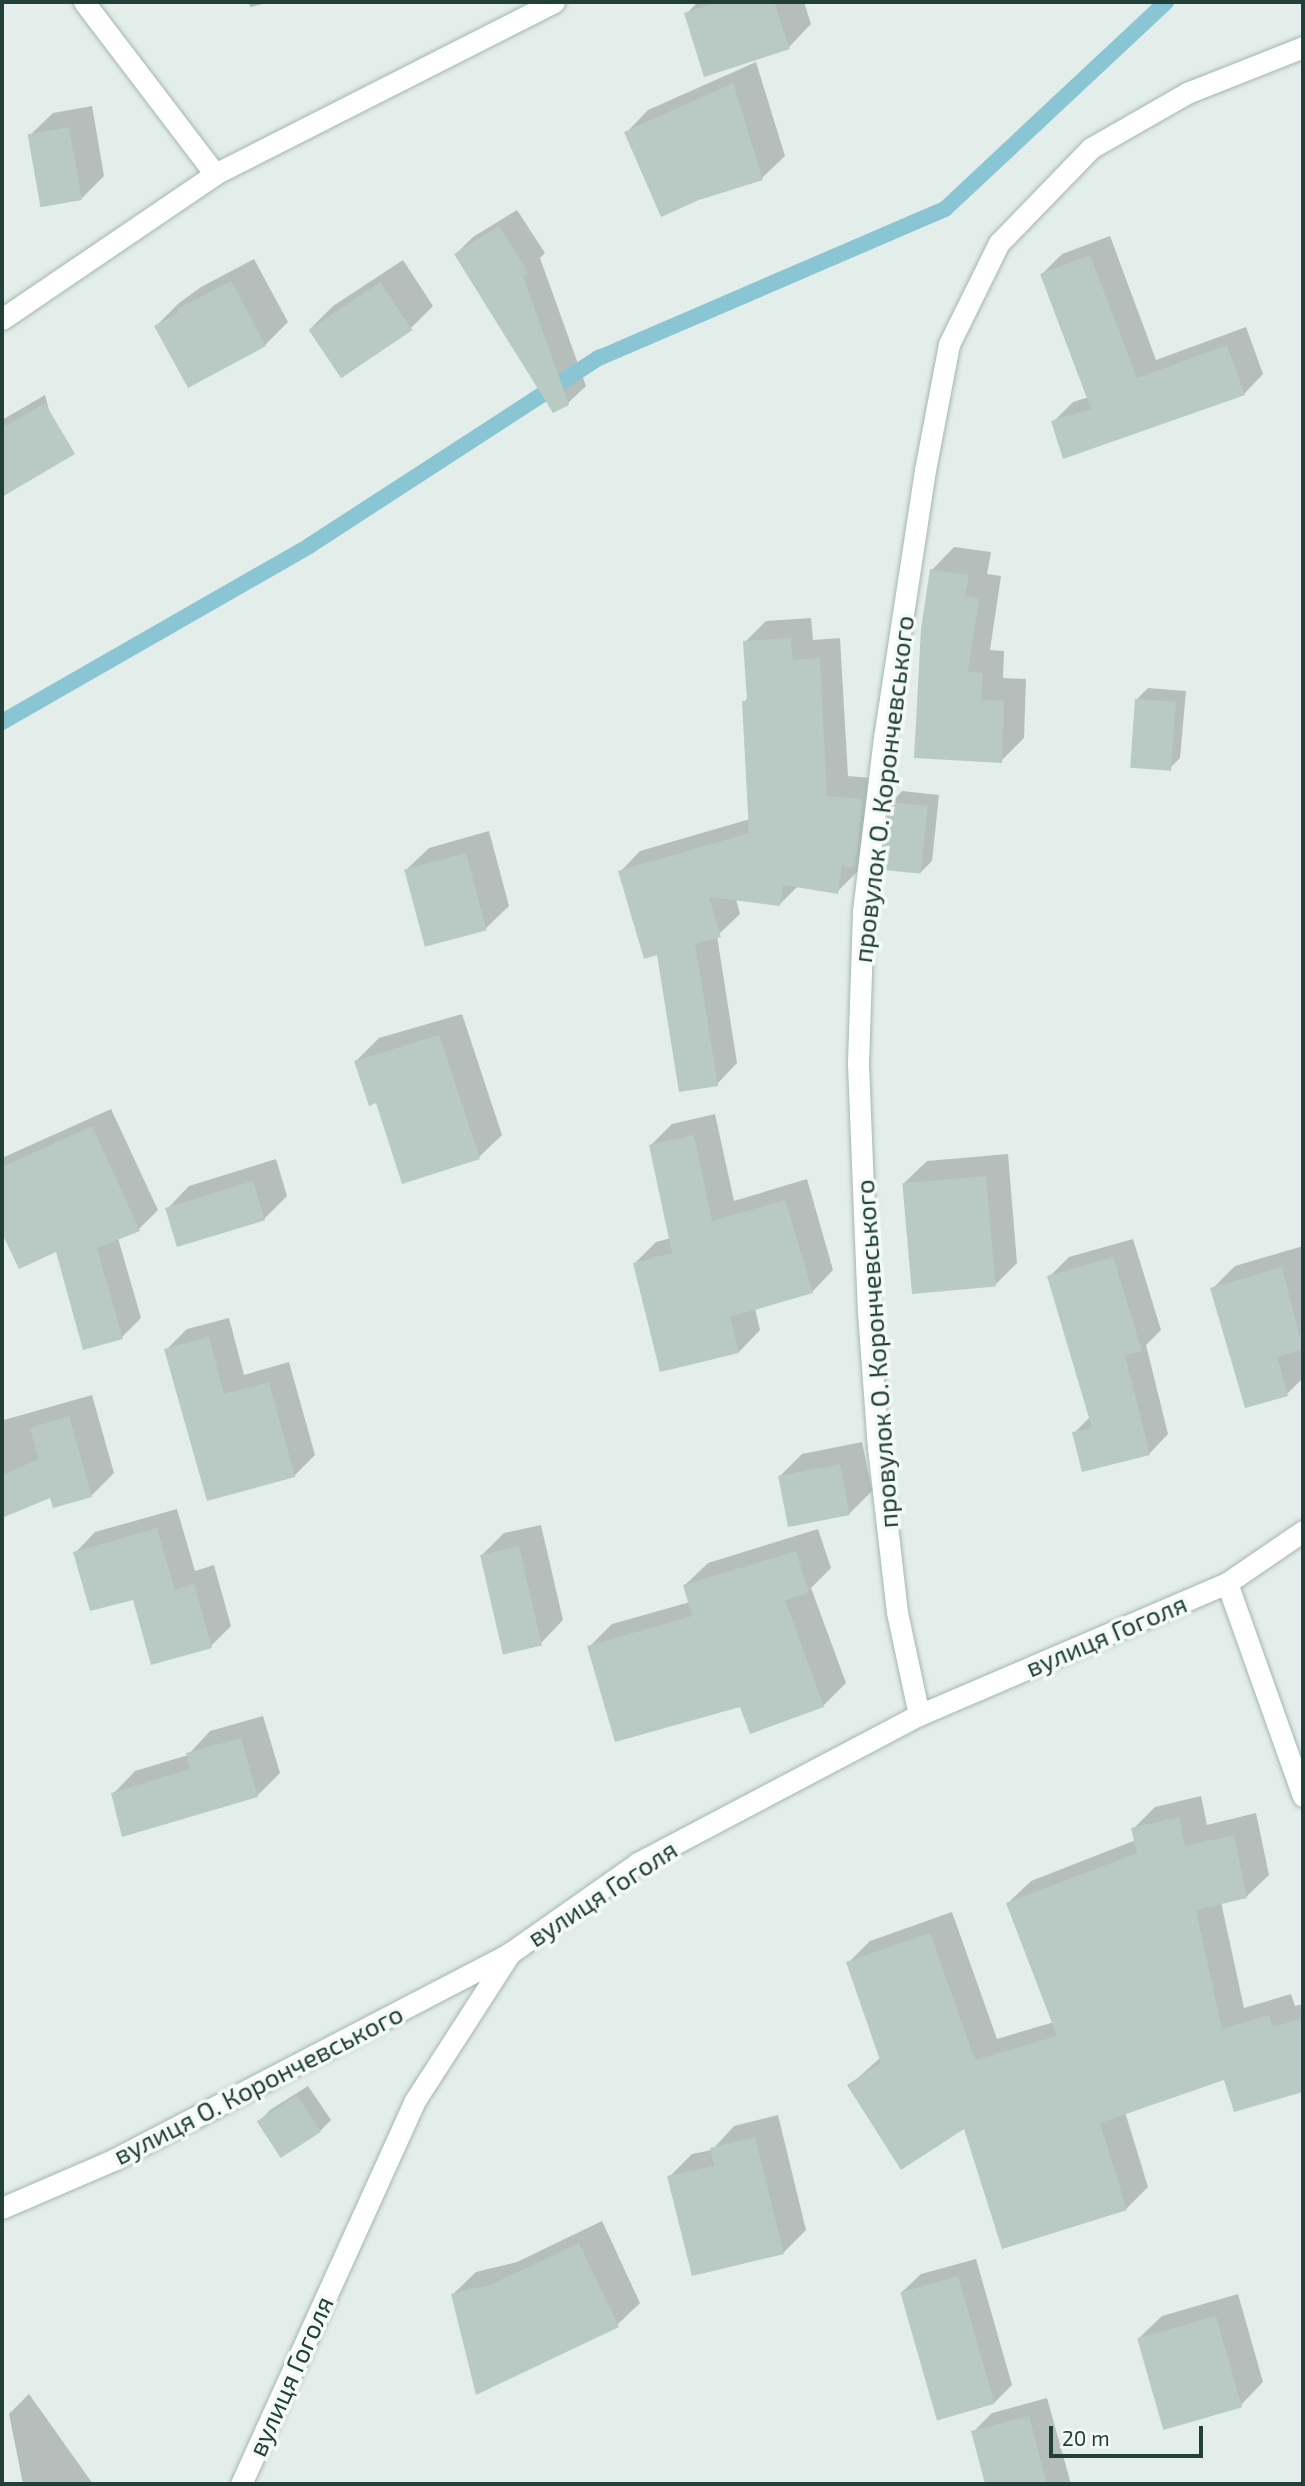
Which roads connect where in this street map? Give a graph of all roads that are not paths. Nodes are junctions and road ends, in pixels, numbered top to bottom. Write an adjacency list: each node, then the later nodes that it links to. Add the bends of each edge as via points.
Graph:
1 (554, 2): 4 (street)
2 (89, 4): 4 (street)
3 (1303, 47): 8 (street, провулок О. Корончевського, via 1187,93 1091,148 999,243 949,344 884,738 863,911 858,1063 878,1448 897,1612)
4 (215, 174): 5 (street)
5 (2, 319)
6 (1303, 1531): 7 (street, вулиця Гоголя)
7 (1227, 1583): 8 (street, вулиця Гоголя); 9 (street)
8 (919, 1715): 10 (street, вулиця Гоголя, via 638,1863)
9 (1303, 1796)
10 (510, 1953): 11 (street, вулиця О. Корончевського, via 113,2160); 12 (street, вулиця Гоголя, via 414,2102)
11 (2, 2208)
12 (241, 2484)

